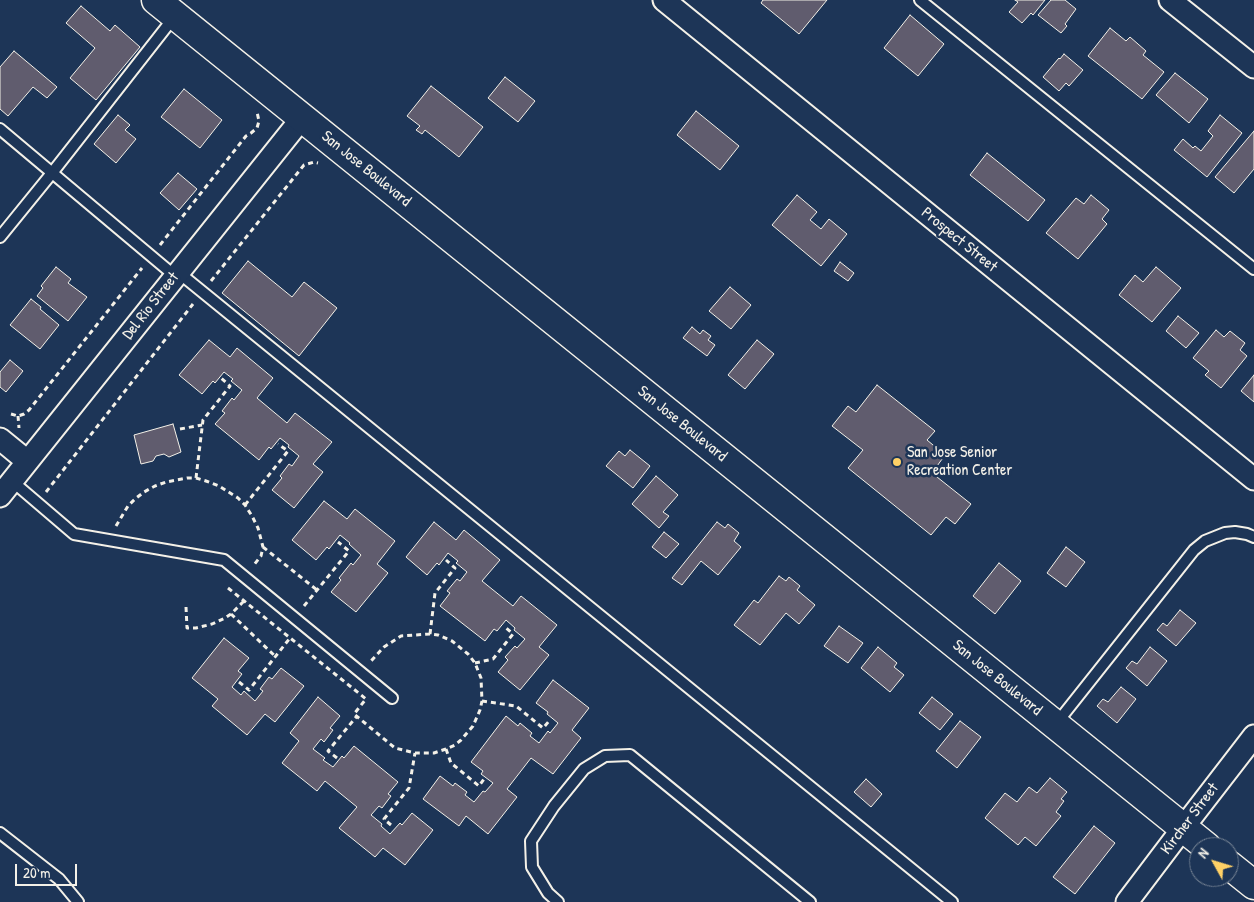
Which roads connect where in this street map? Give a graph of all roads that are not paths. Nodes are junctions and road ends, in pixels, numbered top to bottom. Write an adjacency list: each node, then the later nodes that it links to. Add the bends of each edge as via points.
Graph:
1 (664, 0): 14 (street, Prospect Street)
2 (920, 0): 10 (lane)
3 (1170, 0): 5 (street)
4 (166, 8): 6 (street, San Jose Boulevard); 8 (lane)
5 (1254, 68)
6 (302, 118): 11 (street, Del Rio Street); 18 (street, San Jose Boulevard)
7 (0, 129): 8 (lane)
8 (52, 173): 9 (lane); 11 (lane)
9 (0, 237)
10 (1254, 269)
11 (176, 274): 13 (street, Del Rio Street); 28 (lane, via 203,292)
12 (0, 438): 13 (street)
13 (27, 461): 15 (street, Del Rio Street)
14 (1254, 479)
15 (6, 488): 17 (lane, via 74,534 224,560)
16 (1254, 537): 18 (lane, via 1225,533 1205,541 1194,550)
17 (392, 698)
18 (1055, 725): 20 (street, San Jose Boulevard)
19 (1254, 736): 20 (street, Kircher Street)
20 (1183, 828): 22 (street, San Jose Boulevard); 29 (street, Kircher Street)
21 (0, 833): 25 (lane, via 59,879)
22 (1194, 837)
23 (1239, 873): 24 (street)
24 (1254, 885)
25 (78, 902)
26 (558, 902): 27 (lane, via 548,893 532,867 531,841 584,769 605,756 630,755)
27 (810, 902)
28 (952, 902)
29 (1127, 902)

